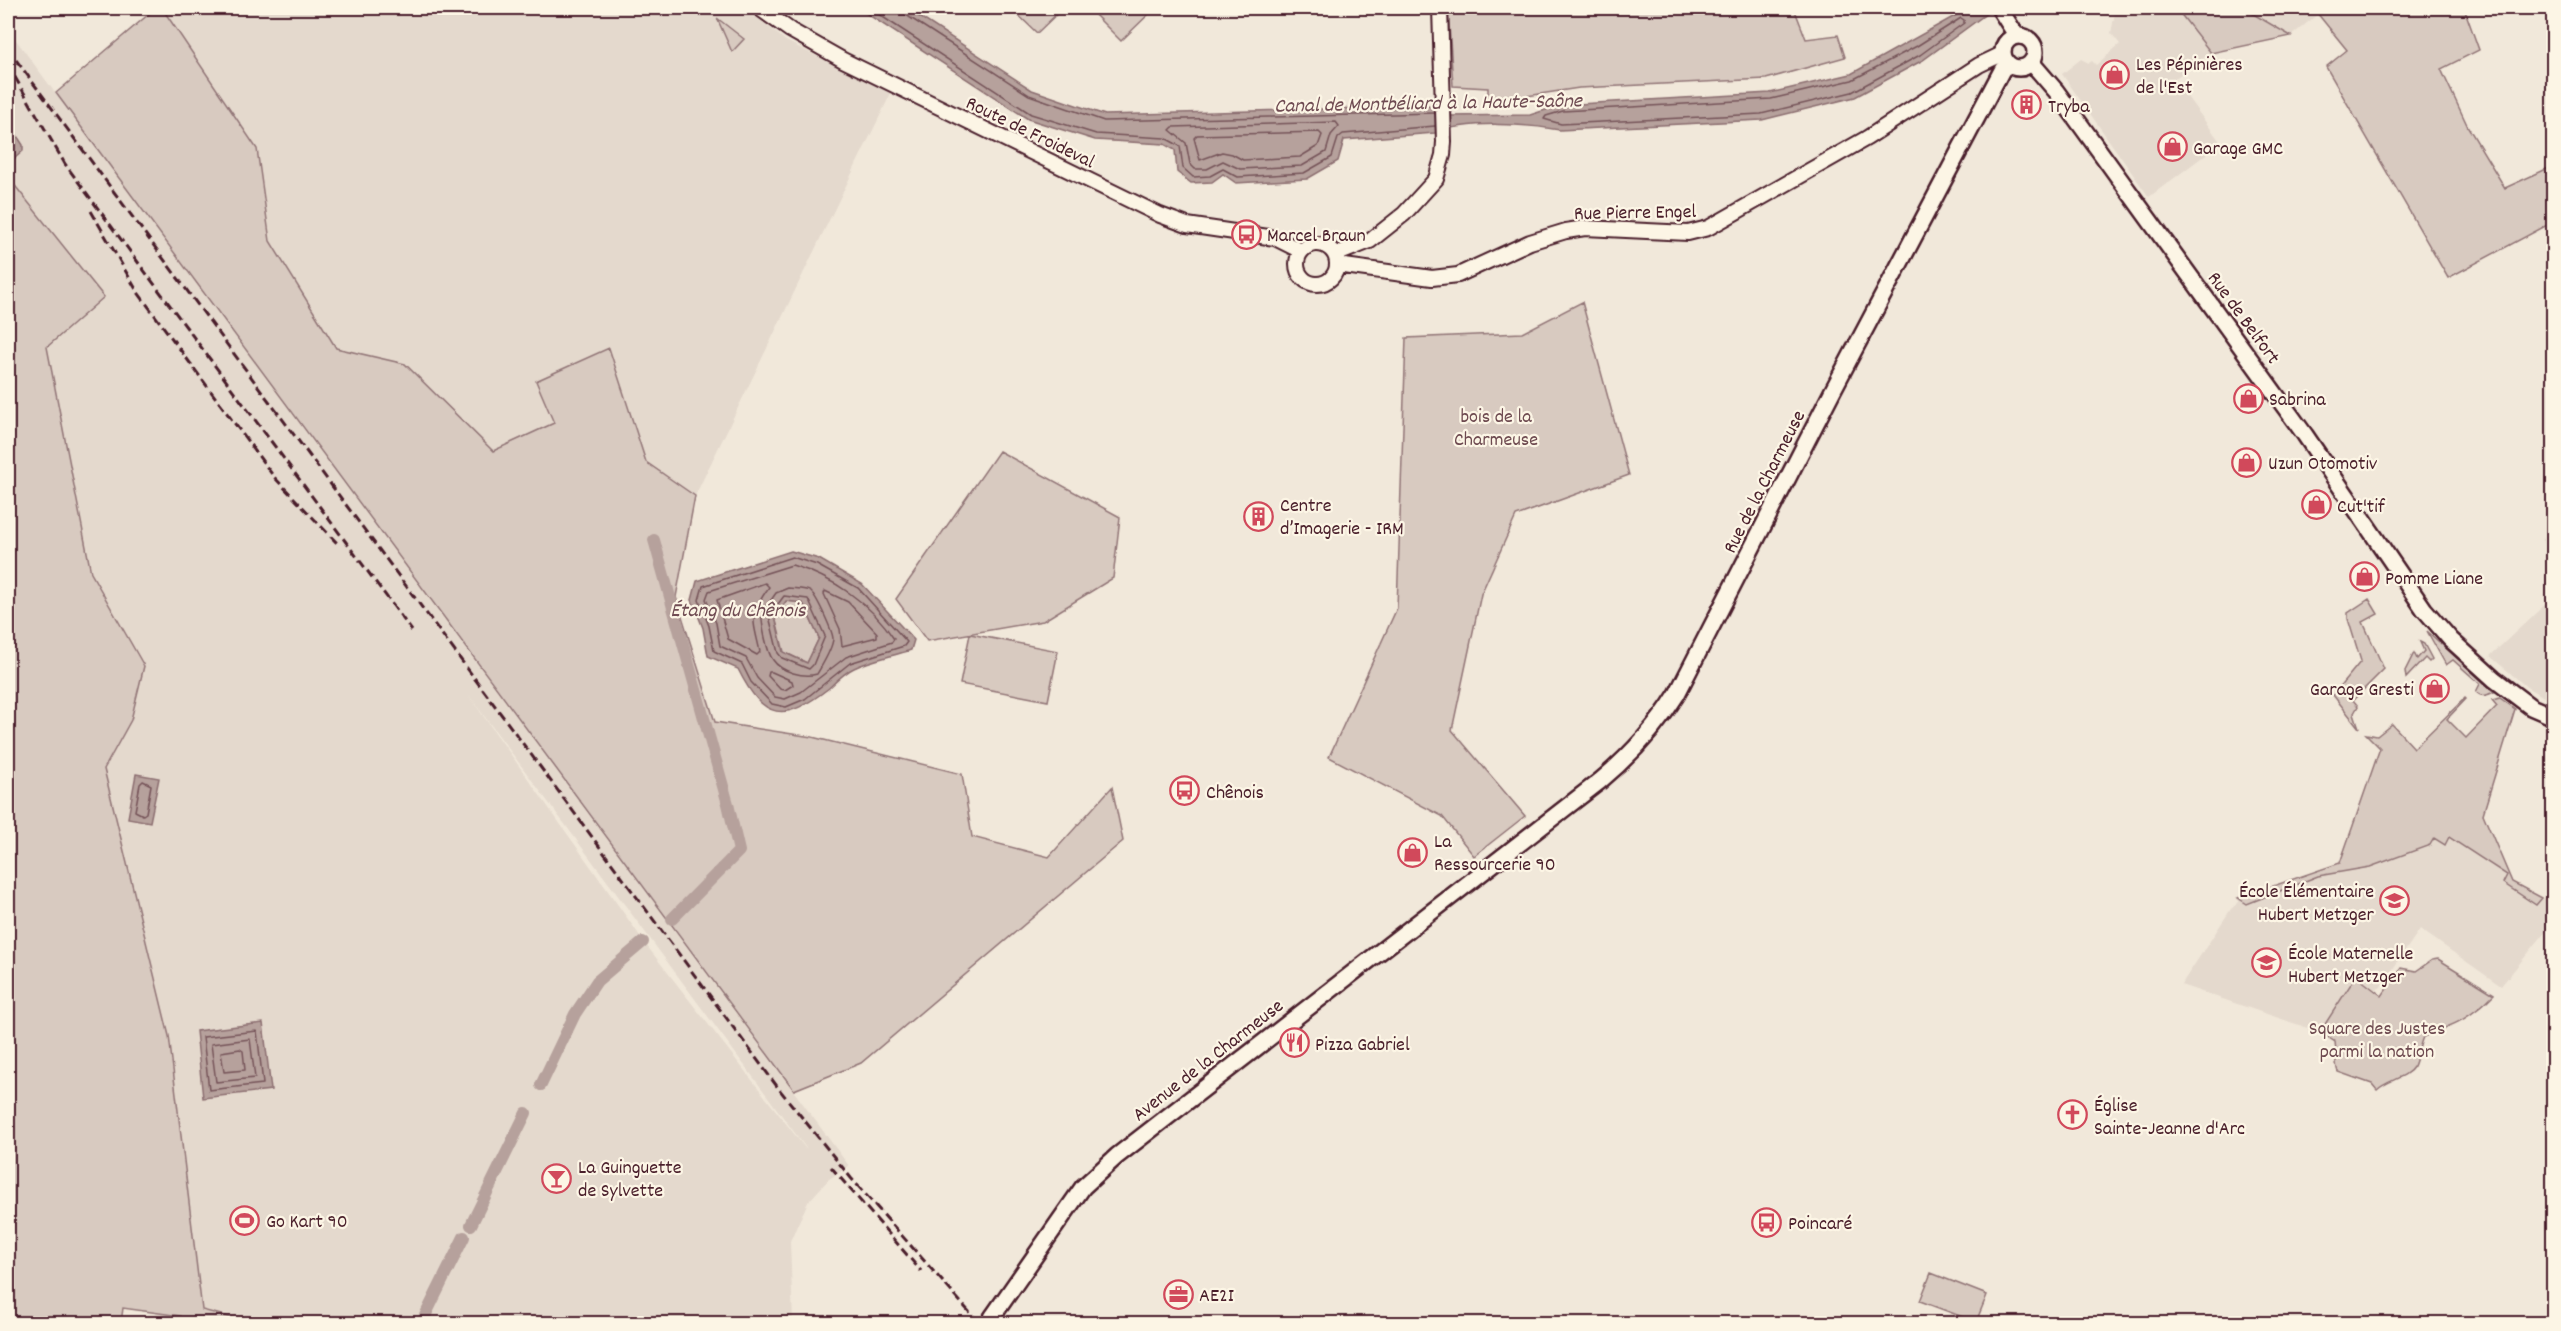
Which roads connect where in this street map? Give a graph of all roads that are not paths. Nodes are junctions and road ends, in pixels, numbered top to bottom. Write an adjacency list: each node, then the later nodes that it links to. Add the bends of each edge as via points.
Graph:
1 (759, 8): 7 (street, Route de Froideval, via 843,60 1160,214 1187,225 1275,238)
2 (1440, 8): 8 (street, via 1444,137 1436,179 1404,214 1370,241)
3 (2002, 12): 4 (main road)
4 (2016, 35): 5 (main road, via 2007,40); 6 (main road, via 2027,38 2034,46)
5 (2005, 59): 6 (main road, via 2022,68); 8 (street, Rue Pierre Engel, via 1979,65 1867,138 1708,228 1688,233 1585,228 1566,231 1530,242 1458,274 1432,278); 10 (main road, Rue de la Charmeuse, via 1670,706 1626,759)
6 (2031, 62): 9 (main road, Rue de Belfort, via 2224,322 2424,609 2494,679)
7 (1301, 251): 8 (street, via 1306,246 1326,245); 8 (street, via 1298,271 1313,284 1332,278)
8 (1336, 260)
9 (2553, 717)
10 (1491, 865): 11 (main road, Avenue de la Charmeuse, via 1117,1156 1083,1187)
11 (990, 1319)

